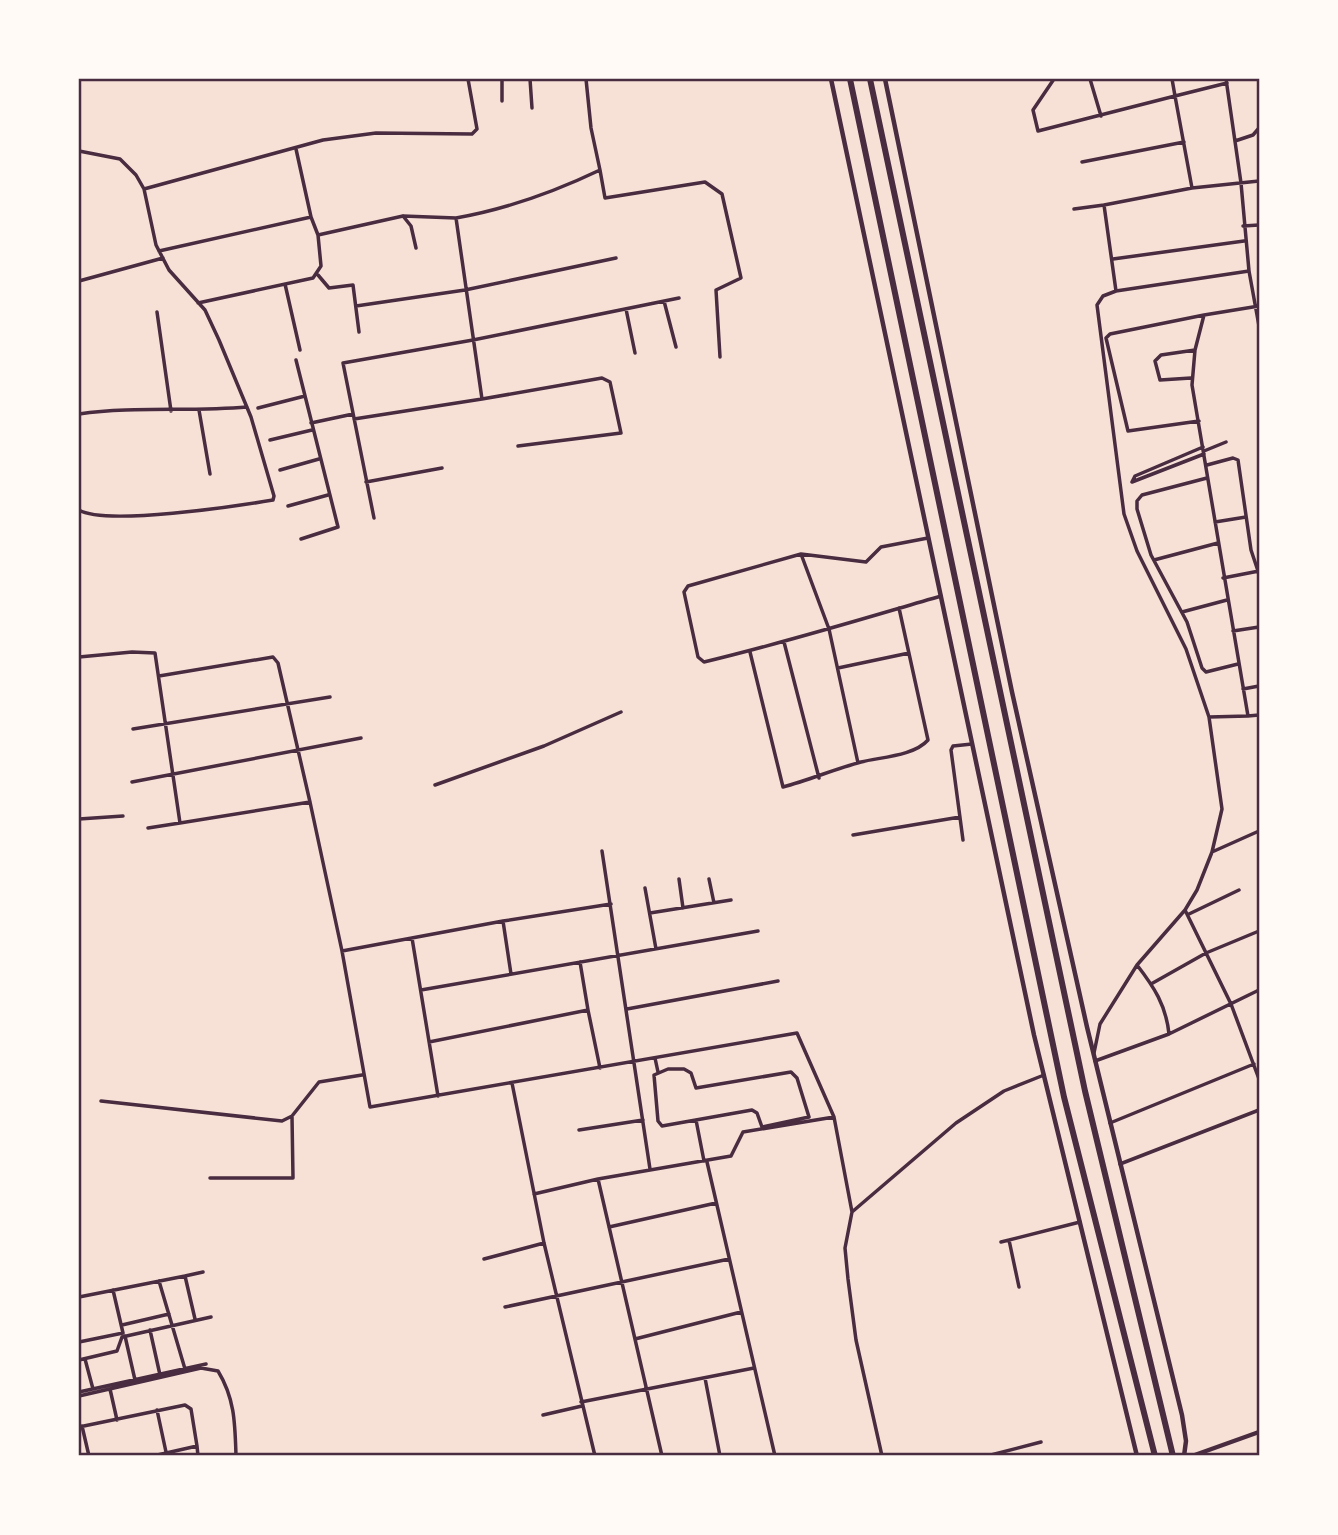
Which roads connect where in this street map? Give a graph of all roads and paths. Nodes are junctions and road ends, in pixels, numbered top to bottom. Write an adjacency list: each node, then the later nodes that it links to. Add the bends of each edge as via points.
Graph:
1 (468, 79): 22 (street, via 477,122 472,134 376,133 323,140)
2 (502, 79): 15 (street)
3 (530, 79): 16 (street)
4 (586, 79): 25 (street)
5 (831, 79): 98 (street)
6 (850, 79): 264 (highway, via 1064,1097)
7 (870, 79): 265 (highway, via 1082,1077)
8 (886, 79): 178 (street, via 1015,706)
9 (1054, 79): 18 (street, via 1033,110 1038,131)
10 (1090, 79): 18 (street)
11 (1172, 79): 13 (street)
12 (1226, 81): 13 (street); 20 (street)
13 (1175, 96): 18 (street); 21 (street)
14 (1259, 96): 17 (street)
15 (502, 101)
16 (532, 108)
17 (1259, 114)
18 (1101, 116)
19 (1259, 128): 20 (street, via 1254,135)
20 (1234, 141): 27 (street)
21 (1184, 142): 24 (street); 28 (street)
22 (296, 149): 29 (street); 33 (street)
23 (79, 151): 29 (street, via 120,159)
24 (1082, 162)
25 (600, 170): 34 (street, via 556,191); 65 (street, via 605,198 705,182 722,194 741,278 716,290)
26 (1259, 181): 27 (street)
27 (1241, 183): 28 (street); 36 (street)
28 (1192, 188): 30 (street)
29 (144, 189): 40 (street)
30 (1104, 205): 31 (street); 43 (street)
31 (1074, 209)
32 (403, 216): 34 (street); 37 (street); 39 (street, via 411,226)
33 (311, 217): 37 (street); 40 (street)
34 (456, 218): 48 (street)
35 (1259, 225): 36 (street)
36 (1243, 226): 38 (street)
37 (318, 235): 45 (street)
38 (1244, 241): 43 (street); 44 (street)
39 (416, 248)
40 (159, 251): 41 (street)
41 (163, 258): 46 (street); 52 (street)
42 (615, 258): 48 (street)
43 (1113, 260): 49 (street)
44 (1248, 271): 49 (street); 54 (street)
45 (318, 275): 47 (street); 53 (street, via 329,288 353,285)
46 (79, 281)
47 (285, 284): 52 (street); 62 (street)
48 (465, 290): 53 (street); 60 (street)
49 (1116, 291): 91 (street, via 1103,296 1097,305)
50 (679, 298): 51 (street)
51 (664, 301): 55 (street); 61 (street)
52 (198, 303): 70 (street)
53 (356, 306): 59 (street)
54 (1257, 307): 57 (street); 58 (street)
55 (626, 309): 60 (street); 64 (street)
56 (157, 312): 73 (street)
57 (1204, 315): 63 (street); 76 (street, via 1106,338 1128,431)
58 (1259, 326)
59 (359, 332)
60 (473, 341): 69 (street); 75 (street, via 343,363)
61 (676, 347)
62 (300, 350)
63 (1195, 351): 67 (street); 67 (street, via 1161,355 1154,362 1160,380)
64 (635, 353)
65 (720, 357)
66 (296, 360): 68 (street)
67 (1192, 378): 76 (street)
68 (305, 396): 71 (street); 77 (street)
69 (482, 399): 75 (street); 81 (street, via 602,378 610,382 621,433)
70 (247, 407): 72 (street); 94 (street, via 273,500 190,512 102,516)
71 (258, 408)
72 (199, 410): 73 (street); 87 (street)
73 (171, 411): 74 (street)
74 (79, 414)
75 (354, 417): 77 (street); 89 (street)
76 (1199, 421): 82 (street)
77 (311, 423): 78 (street)
78 (312, 430): 79 (street); 83 (street)
79 (270, 440)
80 (1226, 442): 82 (street)
81 (518, 446)
82 (1204, 451): 84 (street); 90 (street); 90 (street, via 1135,476)
83 (319, 459): 86 (street); 92 (street)
84 (1206, 465): 88 (street); 95 (street, via 1238,460)
85 (442, 468): 89 (street)
86 (279, 470)
87 (210, 474)
88 (1208, 478): 97 (street); 102 (street, via 1138,498 1137,509)
89 (366, 482): 96 (street)
90 (1132, 482): 91 (street)
91 (1120, 486): 126 (street, via 1129,532 1186,649)
92 (328, 495): 93 (street); 99 (street, via 338,527)
93 (288, 506)
94 (79, 510)
95 (1246, 517): 97 (street); 103 (street)
96 (374, 519)
97 (1214, 522): 100 (street)
98 (929, 538): 101 (street, via 881,547 866,562); 105 (street)
99 (301, 539)
100 (1218, 543): 102 (street); 104 (street)
101 (801, 554): 110 (street); 113 (street, via 688,586 684,592 700,660)
102 (1154, 560): 108 (street)
103 (1259, 572): 104 (street)
104 (1223, 578): 106 (street)
105 (941, 596): 107 (street); 130 (street)
106 (1227, 600): 108 (street); 111 (street)
107 (900, 608): 110 (street); 114 (street)
108 (1182, 612): 116 (street, via 1206,672)
109 (1259, 627): 111 (street)
110 (829, 629): 112 (street); 117 (street)
111 (1233, 631): 116 (street)
112 (784, 642): 113 (street); 134 (street)
113 (750, 651): 134 (street, via 783,787)
114 (909, 653): 117 (street); 132 (street, via 928,740 901,753)
115 (79, 657): 118 (street, via 151,651)
116 (1238, 664): 120 (street)
117 (838, 668): 132 (street)
118 (159, 676): 122 (street, via 273,657); 127 (street)
119 (1259, 686): 120 (street)
120 (1243, 690): 125 (street)
121 (330, 697): 122 (street)
122 (286, 702): 127 (street); 131 (street)
123 (621, 712): 136 (street, via 544,746)
124 (1259, 715): 125 (street)
125 (1248, 716): 126 (street)
126 (1209, 717): 147 (street, via 1222,808)
127 (164, 724): 128 (street); 133 (street)
128 (133, 729)
129 (361, 738): 131 (street)
130 (972, 744): 139 (street, via 951,750); 185 (street)
131 (299, 750): 133 (street); 137 (street)
132 (858, 763): 134 (street)
133 (173, 776): 135 (street); 141 (street)
134 (819, 778)
135 (132, 782)
136 (435, 785)
137 (310, 802): 141 (street); 163 (street)
138 (123, 816): 140 (street)
139 (960, 817): 144 (street); 145 (street)
140 (79, 819)
141 (180, 822): 142 (street)
142 (148, 828)
143 (1259, 831): 147 (street)
144 (853, 835)
145 (963, 840)
146 (602, 851): 154 (street)
147 (1212, 852): 156 (street)
148 (709, 878): 153 (street)
149 (679, 879): 155 (street)
150 (645, 888): 157 (street)
151 (1239, 890): 156 (street)
152 (731, 900): 153 (street)
153 (714, 903): 155 (street)
154 (611, 904): 158 (street); 165 (street)
155 (683, 908): 157 (street)
156 (1187, 912): 164 (street); 167 (street)
157 (650, 913): 162 (street)
158 (503, 921): 161 (street); 168 (street)
159 (758, 931): 162 (street)
160 (1259, 931): 164 (street)
161 (412, 938): 163 (street); 171 (street)
162 (656, 949): 165 (street)
163 (342, 951): 186 (street)
164 (1206, 953): 170 (street); 173 (street)
165 (618, 955): 166 (street); 174 (street)
166 (580, 962): 168 (street); 175 (street)
167 (1137, 965): 170 (street); 178 (street, via 1100,1024)
168 (511, 974): 171 (street)
169 (778, 981): 174 (street)
170 (1151, 984): 176 (street, via 1167,1013)
171 (421, 990): 177 (street)
172 (1259, 990): 173 (street)
173 (1231, 1004): 176 (street); 182 (street)
174 (627, 1009): 181 (street)
175 (588, 1010): 177 (street); 183 (street)
176 (1170, 1034): 180 (street)
177 (429, 1042): 189 (street)
178 (1093, 1055): 180 (street)
179 (656, 1058): 181 (street); 184 (street); 193 (street, via 797,1033)
180 (1095, 1061): 196 (street)
181 (634, 1062): 183 (street); 194 (street)
182 (1254, 1064): 187 (street); 196 (street)
183 (600, 1068): 188 (street)
184 (658, 1072): 195 (street, via 654,1075 659,1125); 195 (street, via 684,1069 691,1073 696,1088 791,1072 809,1117 762,1127 752,1110)
185 (1044, 1074): 205 (street, via 1004,1091 956,1123); 206 (street)
186 (362, 1075): 189 (street, via 370,1107); 192 (street, via 319,1082)
187 (1259, 1079)
188 (512, 1083): 189 (street); 203 (street)
189 (438, 1097)
190 (101, 1101): 192 (street, via 255,1119 282,1121)
191 (1259, 1110): 199 (street)
192 (292, 1116): 201 (street, via 293,1178)
193 (834, 1117): 198 (street, via 743,1132 731,1156); 205 (street)
194 (643, 1120): 197 (street); 200 (street)
195 (696, 1120): 198 (street)
196 (1110, 1123): 199 (street)
197 (579, 1130)
198 (706, 1161): 200 (street); 204 (street)
199 (1120, 1164): 266 (street, via 1182,1415)
200 (650, 1169): 202 (street)
201 (210, 1178)
202 (597, 1179): 203 (street); 207 (street)
203 (534, 1194): 210 (street)
204 (716, 1202): 207 (street); 212 (street)
205 (852, 1212): 261 (street, via 845,1248 848,1279)
206 (1080, 1222): 208 (street); 263 (street)
207 (608, 1227): 216 (street)
208 (1009, 1240): 209 (street); 217 (street)
209 (1001, 1242)
210 (544, 1243): 211 (street); 220 (street)
211 (484, 1259)
212 (729, 1259): 216 (street); 222 (street)
213 (203, 1272): 214 (street)
214 (185, 1276): 215 (street); 225 (street)
215 (159, 1281): 218 (street); 223 (street)
216 (622, 1284): 220 (street); 230 (street)
217 (1019, 1287)
218 (113, 1290): 219 (street); 226 (street)
219 (79, 1297)
220 (557, 1298): 221 (street); 244 (street)
221 (505, 1307)
222 (741, 1312): 230 (street); 235 (street)
223 (169, 1314): 226 (street); 227 (street)
224 (211, 1317): 225 (street)
225 (195, 1320): 227 (street)
226 (122, 1325): 231 (street, via 123,1333)
227 (174, 1325): 228 (street); 236 (street)
228 (150, 1330): 229 (street); 237 (street)
229 (125, 1336): 232 (street, via 117,1351); 239 (street)
230 (635, 1339): 242 (street)
231 (79, 1342)
232 (85, 1359): 233 (street); 240 (street)
233 (79, 1360)
234 (206, 1364): 236 (street)
235 (754, 1368): 238 (street); 260 (street)
236 (185, 1369): 237 (street)
237 (160, 1374): 239 (street)
238 (705, 1378): 242 (street); 259 (street)
239 (135, 1380): 240 (street)
240 (93, 1389): 243 (street)
241 (110, 1390): 243 (street); 247 (street); 256 (street, via 201,1368 218,1371 235,1410)
242 (648, 1390): 244 (street); 258 (street)
243 (79, 1394)
244 (581, 1404): 246 (street); 257 (street)
245 (157, 1410): 247 (street); 251 (street, via 188,1406); 252 (street)
246 (543, 1415)
247 (117, 1420): 248 (street)
248 (80, 1426): 253 (street)
249 (1259, 1432): 267 (street)
250 (1041, 1441): 262 (street)
251 (197, 1447): 252 (street); 255 (street)
252 (166, 1453): 254 (street)
253 (89, 1456)
254 (153, 1456)
255 (198, 1456)
256 (236, 1456)
257 (595, 1456)
258 (662, 1456)
259 (720, 1456)
260 (775, 1456)
261 (882, 1456)
262 (987, 1456)
263 (1137, 1456)
264 (1155, 1456)
265 (1173, 1456)
266 (1185, 1456)
267 (1192, 1456)

